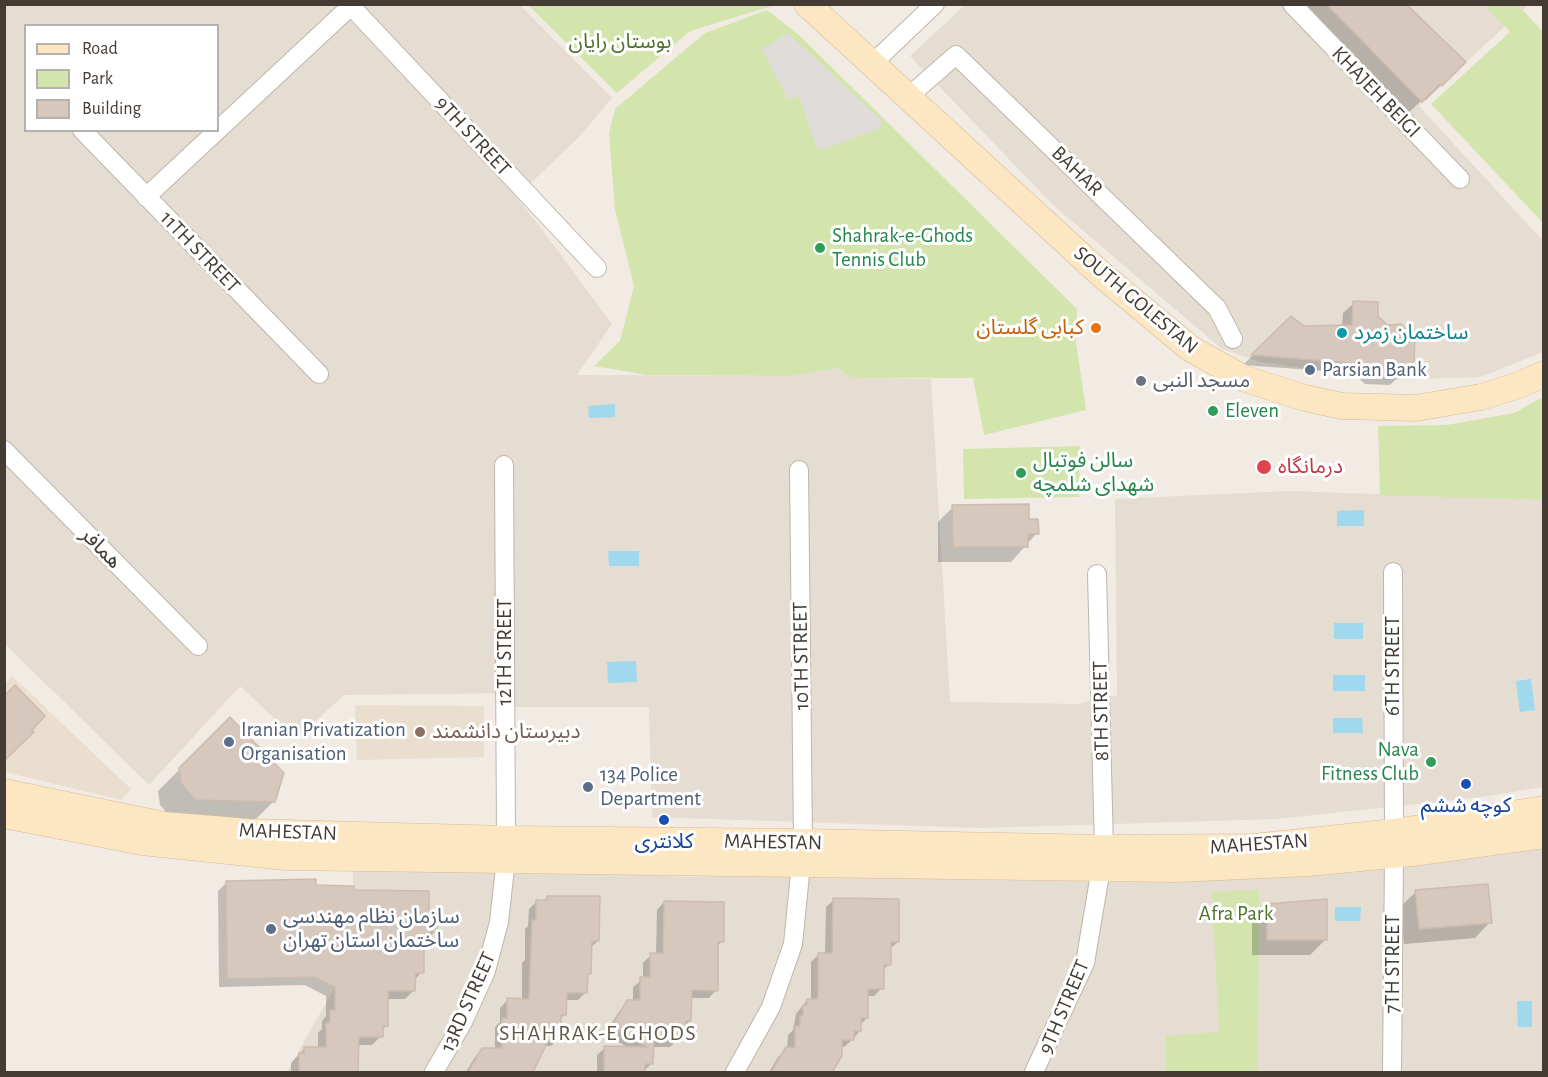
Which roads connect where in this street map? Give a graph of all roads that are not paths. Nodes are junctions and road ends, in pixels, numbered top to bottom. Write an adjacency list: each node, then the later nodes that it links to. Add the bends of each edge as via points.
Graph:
1 (807, 4): 5 (street, SOUTH GOLESTAN)
2 (935, 4): 5 (street)
3 (1292, 4): 10 (street, KHAJEH BEIGI)
4 (350, 5): 7 (street); 12 (street, 9TH STREET)
5 (872, 64): 6 (street, SOUTH GOLESTAN)
6 (908, 97): 13 (street, BAHAR, via 956,55 1217,308); 15 (street, SOUTH GOLESTAN, via 1102,275 1191,349 1245,379 1342,406 1416,408 1481,397)
7 (219, 129)
8 (84, 132): 11 (street, 11TH STREET)
9 (216, 132): 11 (street)
10 (1460, 179)
11 (147, 197): 14 (street, 11TH STREET)
12 (597, 268)
13 (1233, 339)
14 (319, 374)
15 (1544, 375)
16 (4, 450): 21 (street, همافر)
17 (504, 465): 28 (street, 12TH STREET)
18 (799, 470): 29 (street, 10TH STREET)
19 (1393, 572): 26 (street, 6TH STREET)
20 (1097, 574): 30 (street, 8TH STREET)
21 (198, 646)
22 (4, 792): 27 (street, MAHESTAN, via 164,825 249,832)
23 (1544, 809): 26 (street, MAHESTAN)
24 (4, 814): 27 (street, via 141,842 266,855)
25 (1544, 835): 26 (street)
26 (1394, 843): 30 (street, MAHESTAN, via 1254,847); 34 (street, 7TH STREET)
27 (305, 845): 28 (street, MAHESTAN)
28 (506, 849): 29 (street, MAHESTAN); 31 (street, 13RD STREET, via 499,922 486,971)
29 (802, 853): 30 (street, MAHESTAN); 32 (street, via 793,944 771,1007)
30 (1102, 858): 33 (street, 9TH STREET, via 1086,963)
31 (434, 1072)
32 (735, 1072)
33 (1034, 1072)
34 (1392, 1072)

